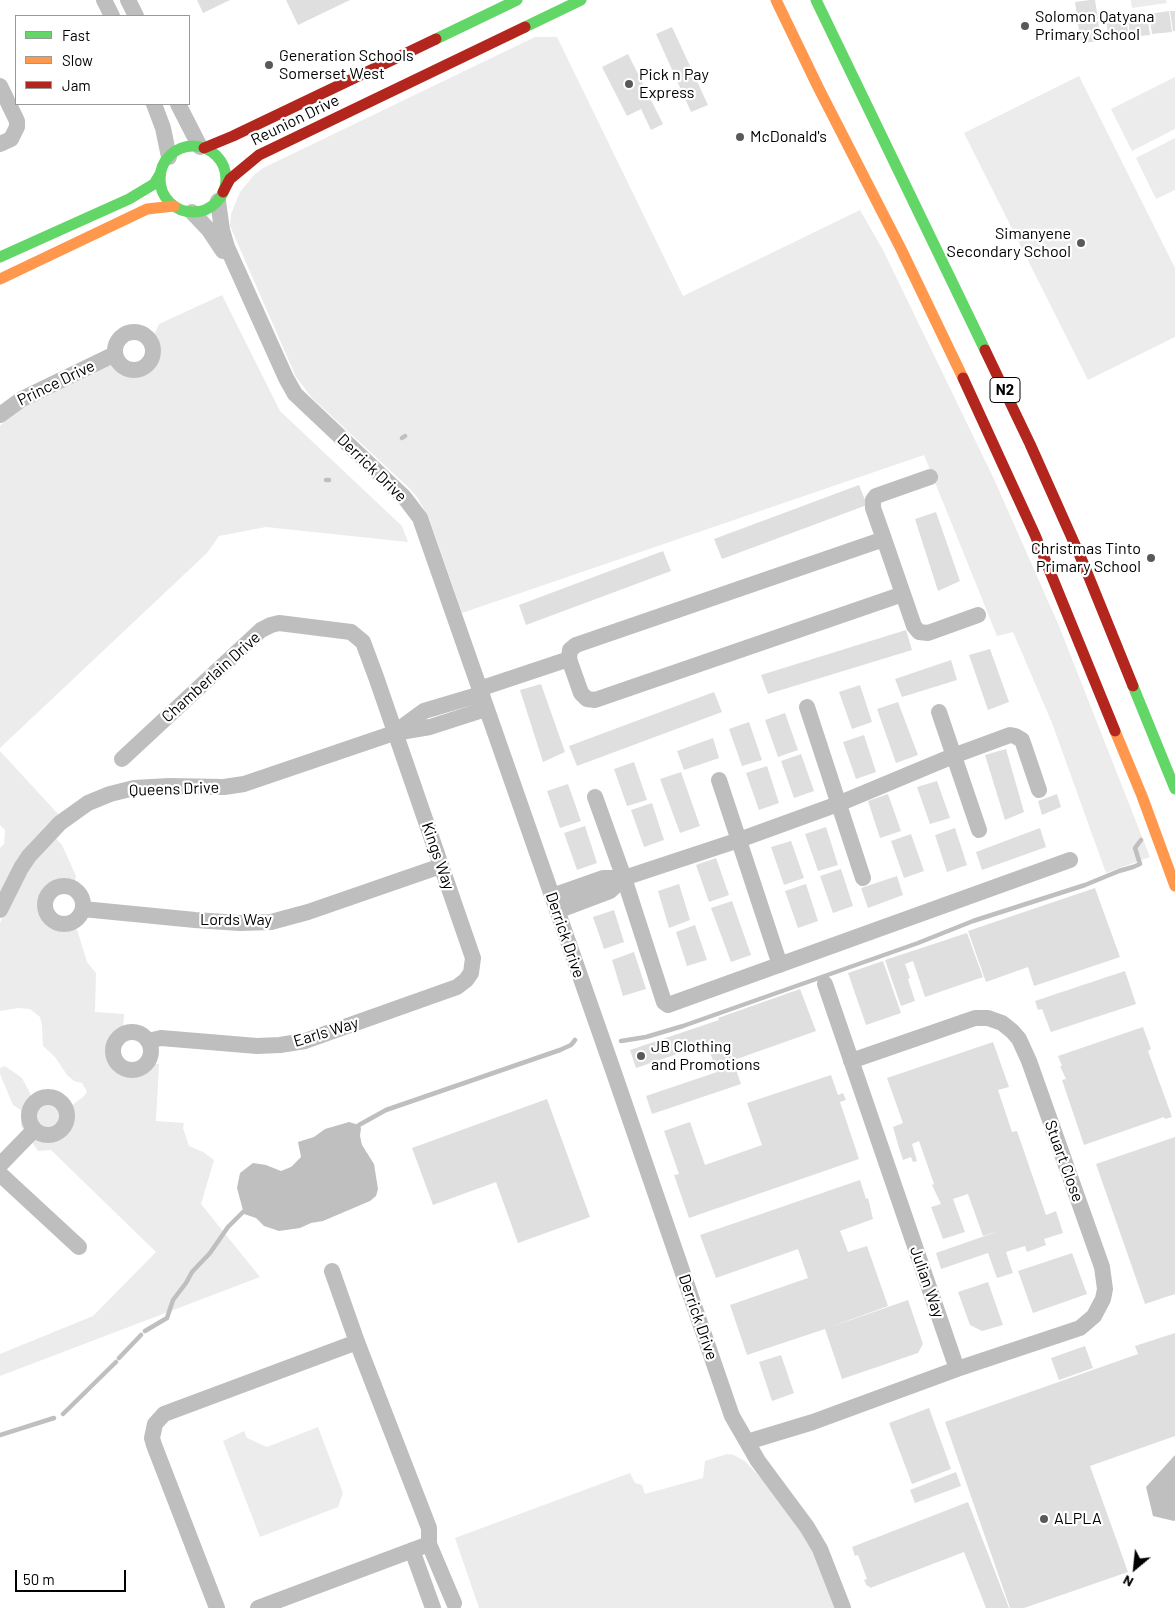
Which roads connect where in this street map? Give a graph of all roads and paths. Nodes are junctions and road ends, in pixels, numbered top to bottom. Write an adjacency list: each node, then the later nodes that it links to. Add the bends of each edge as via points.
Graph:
1 (104, 0): 7 (street)
2 (128, 0): 8 (street)
3 (517, 0): 13 (main road, Reunion Drive, via 234,136)
4 (581, 0): 16 (main road, Reunion Drive, via 259,155 230,179)
5 (776, 0): 46 (main road, N2, via 901,249 1035,535 1142,796)
6 (816, 0): 37 (main road, N2, via 1030,444 1088,574)
7 (112, 15)
8 (136, 15)
9 (0, 86): 12 (street, via 17,127 11,139)
10 (154, 105): 14 (street, via 164,128)
11 (179, 105): 13 (street)
12 (0, 144)
13 (202, 147): 14 (main road, via 183,148); 16 (main road, via 222,163 226,178)
14 (168, 157): 15 (main road)
15 (160, 174): 17 (main road, via 164,194); 19 (main road, via 154,184 129,199)
16 (220, 197): 18 (main road, via 206,209); 21 (street, Derrick Drive, via 223,236)
17 (174, 206): 18 (main road); 20 (main road, via 148,209)
18 (192, 212): 21 (street, Derrick Drive, via 216,240)
19 (0, 257)
20 (0, 279)
21 (246, 290): 29 (street, Derrick Drive, via 296,394 404,497 420,518)
22 (115, 354): 23 (street, Prince Drive, via 22,398)
23 (0, 415)
24 (930, 477): 25 (street, via 876,496 873,500)
25 (884, 539): 26 (street); 28 (street, via 576,644 570,650)
26 (903, 594): 27 (street, via 919,632 928,633); 28 (street, via 595,700 583,696)
27 (978, 615)
28 (570, 659): 29 (street, Queens Drive)
29 (482, 698): 32 (street, Queens Drive, via 424,711); 47 (street, Derrick Drive)
30 (807, 708): 39 (street)
31 (939, 712): 33 (street)
32 (394, 733): 34 (street, Chamberlain Drive, via 362,642 357,636 344,630 279,623 262,630); 43 (street, Kings Way); 49 (street, Queens Drive, via 244,784 134,788 88,803 60,822 29,856)
33 (953, 756): 36 (street, via 1015,736 1022,740); 39 (street); 40 (street)
34 (122, 759)
35 (719, 780): 41 (street)
36 (1039, 790)
37 (1175, 790)
38 (595, 797): 44 (street)
39 (838, 804): 41 (street); 45 (street)
40 (979, 830)
41 (739, 840): 44 (street); 50 (street)
42 (1070, 860): 50 (street)
43 (441, 866): 48 (street, Lords Way, via 271,922 240,923); 51 (street, Kings Way, via 473,958 471,973)
44 (624, 878): 47 (street, via 603,878); 50 (street, via 666,1004)
45 (863, 878)
46 (1175, 886)
47 (554, 904): 62 (street, Derrick Drive, via 732,1416)
48 (83, 909)
49 (0, 910)
50 (780, 965)
51 (466, 980): 53 (street, Earls Way, via 448,991 305,1041 257,1046 161,1038)
52 (825, 984): 54 (street, Julian Way)
53 (148, 1041)
54 (851, 1061): 61 (street, Julian Way); 61 (street, Stuart Close, via 975,1018 988,1018 1012,1031 1029,1061 1102,1267 1103,1299 1099,1309 1080,1328)
55 (34, 1130): 56 (street)
56 (0, 1165)
57 (0, 1174): 58 (street)
58 (79, 1246)
59 (332, 1271): 60 (street)
60 (357, 1342): 63 (street, via 428,1528); 66 (street, via 164,1414 155,1424 154,1445)
61 (957, 1369): 62 (street, via 813,1422)
62 (747, 1442): 69 (street, Derrick Drive, via 820,1549)
63 (429, 1544): 64 (street); 65 (street)
64 (412, 1550): 67 (street); 68 (street)
65 (454, 1606)
66 (217, 1608)
67 (258, 1608)
68 (433, 1608)
69 (843, 1608)

